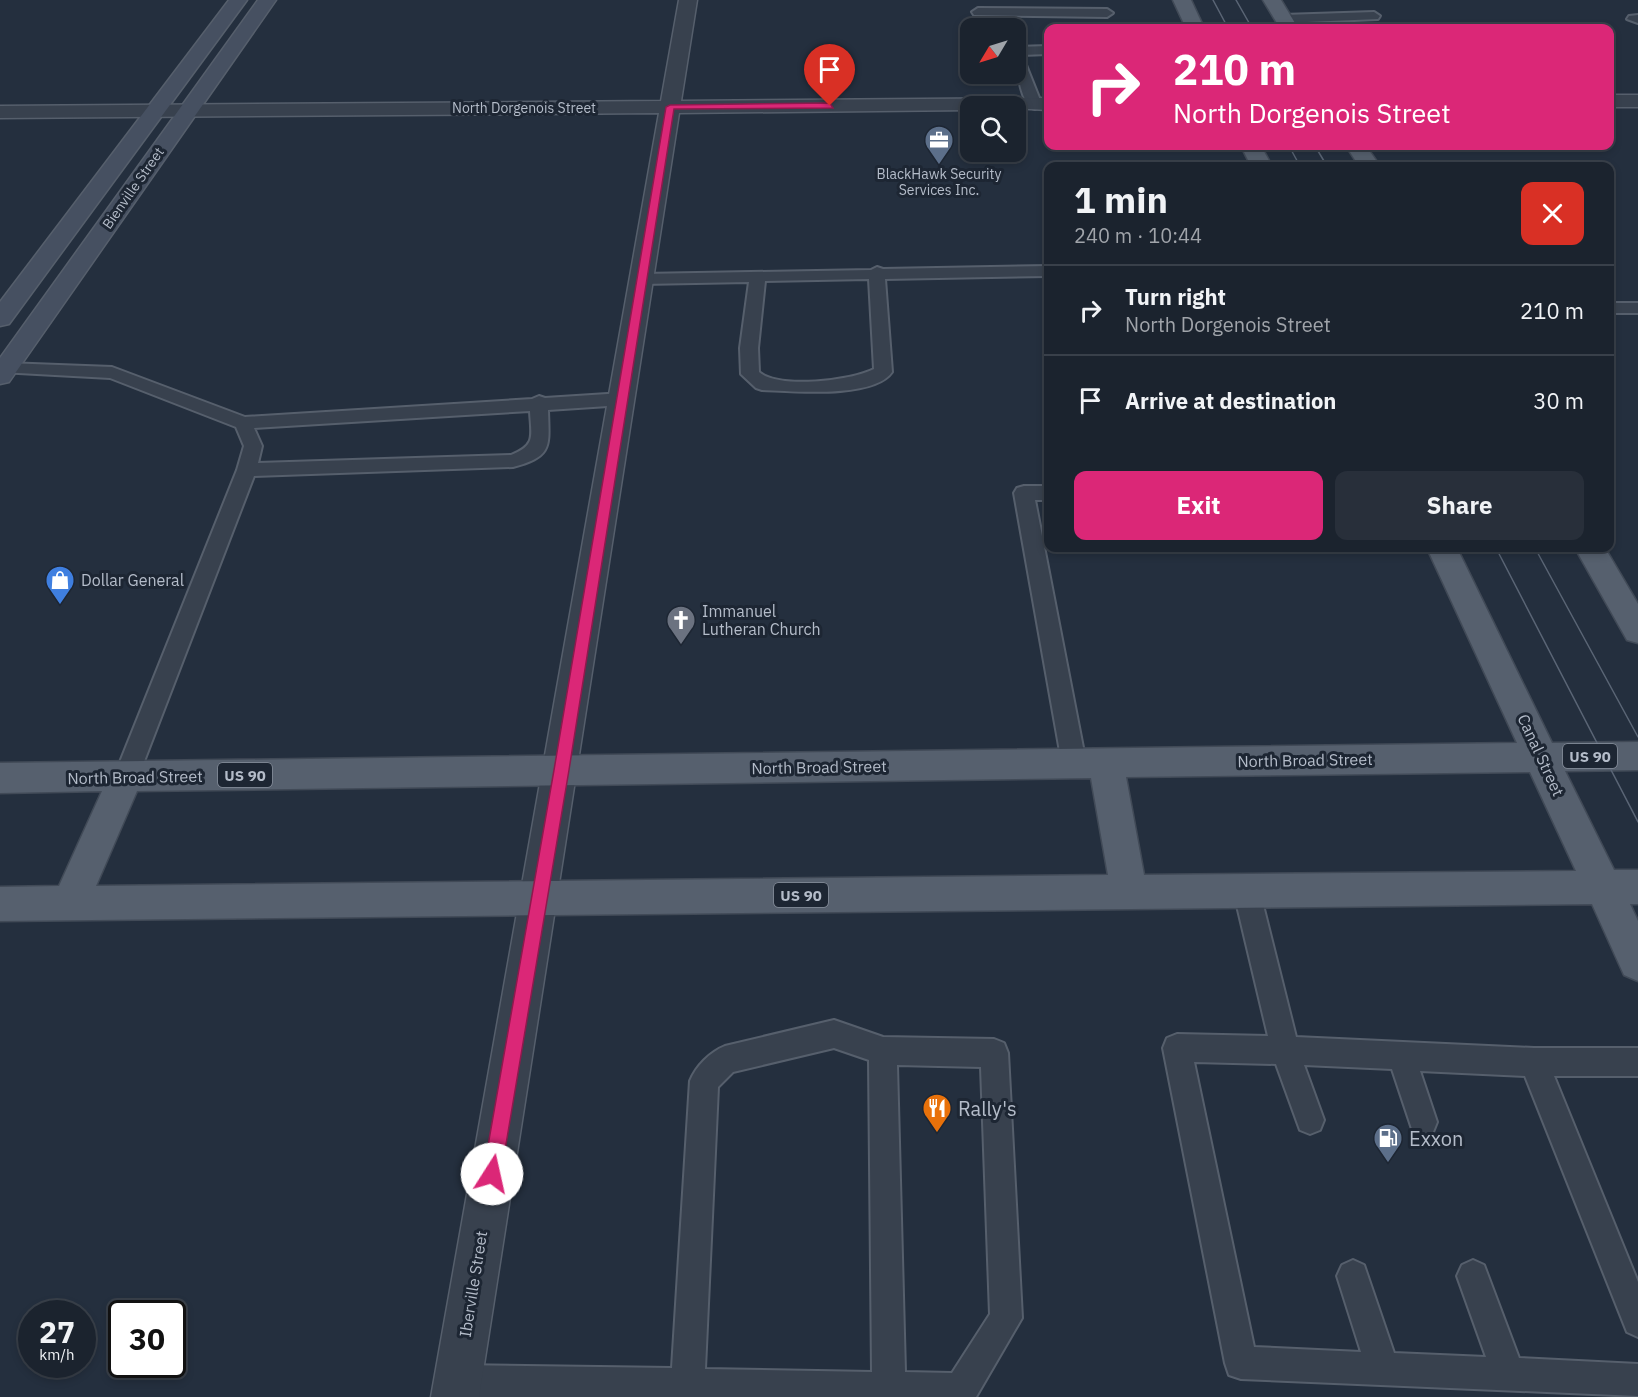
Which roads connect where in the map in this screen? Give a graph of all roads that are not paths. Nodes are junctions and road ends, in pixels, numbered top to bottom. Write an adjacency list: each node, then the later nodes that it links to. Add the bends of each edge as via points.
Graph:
1 (238, 0): 19 (street, Bienville Street)
2 (267, 0): 20 (street, Bienville Street)
3 (688, 0): 18 (street, Iberville Street)
4 (1182, 0): 10 (main road)
5 (1272, 0): 11 (main road)
6 (977, 6): 7 (lane)
7 (1107, 13)
8 (1374, 16): 9 (lane)
9 (1323, 18): 11 (lane)
10 (1193, 24)
11 (1286, 24)
12 (1044, 51): 13 (lane)
13 (1026, 52)
14 (1026, 73): 17 (lane)
15 (1614, 101): 16 (street)
16 (1638, 101)
17 (1042, 104): 18 (street, North Dorgenois Street)
18 (670, 107): 20 (street, North Dorgenois Street); 25 (street, Iberville Street)
19 (155, 111): 20 (street, North Dorgenois Street); 21 (street, North Dorgenois Street); 28 (street, Bienville Street)
20 (188, 111): 29 (street, Bienville Street)
21 (0, 112)
22 (1044, 271): 23 (lane)
23 (876, 272): 24 (lane); 24 (lane, via 883,372 865,381 813,387 762,384 750,374 749,348)
24 (758, 276): 25 (lane)
25 (642, 279): 30 (street, Iberville Street)
26 (1614, 308): 27 (lane)
27 (1638, 308)
28 (0, 319)
29 (3, 372): 32 (lane, via 112,373)
30 (622, 399): 31 (lane); 41 (street, Iberville Street)
31 (539, 402): 32 (lane); 33 (lane, via 540,444 532,454 513,461)
32 (243, 423): 33 (lane, via 253,446)
33 (247, 470): 42 (lane)
34 (1044, 493): 40 (lane, via 1024,494)
35 (1444, 552): 39 (main road, Canal Street)
36 (1592, 552): 37 (main road)
37 (1638, 631)
38 (1638, 756): 39 (main road, North Broad Street / US 90)
39 (1542, 757): 40 (main road, North Broad Street / US 90); 44 (main road, Canal Street)
40 (1090, 763): 41 (main road, North Broad Street / US 90); 45 (main road)
41 (562, 770): 42 (main road, North Broad Street / US 90); 47 (street, Iberville Street)
42 (126, 777): 43 (main road, North Broad Street / US 90); 48 (main road)
43 (0, 778)
44 (1620, 887): 46 (main road, US 90); 50 (main road, Canal Street)
45 (1129, 892): 46 (main road, US 90); 47 (main road, US 90)
46 (1247, 893): 51 (lane)
47 (539, 897): 48 (main road, US 90); 65 (street, Iberville Street)
48 (70, 903): 49 (main road, US 90)
49 (0, 904)
50 (1638, 962)
51 (1286, 1050): 53 (lane); 56 (lane); 61 (lane, via 1177,1048 1241,1363)
52 (883, 1051): 64 (lane, via 834,1034 725,1060 704,1081); 66 (lane); 66 (lane, via 994,1053 1006,1318 961,1390)
53 (1401, 1055): 54 (lane); 57 (lane)
54 (1534, 1062): 55 (lane); 60 (lane)
55 (1638, 1062)
56 (1310, 1120)
57 (1423, 1122)
58 (1353, 1275): 61 (lane)
59 (1473, 1275): 62 (lane)
60 (1638, 1321)
61 (1383, 1369): 62 (lane)
62 (1509, 1375): 63 (lane)
63 (1638, 1380)
64 (688, 1384): 65 (lane); 66 (lane)
65 (456, 1389)
66 (889, 1389)

